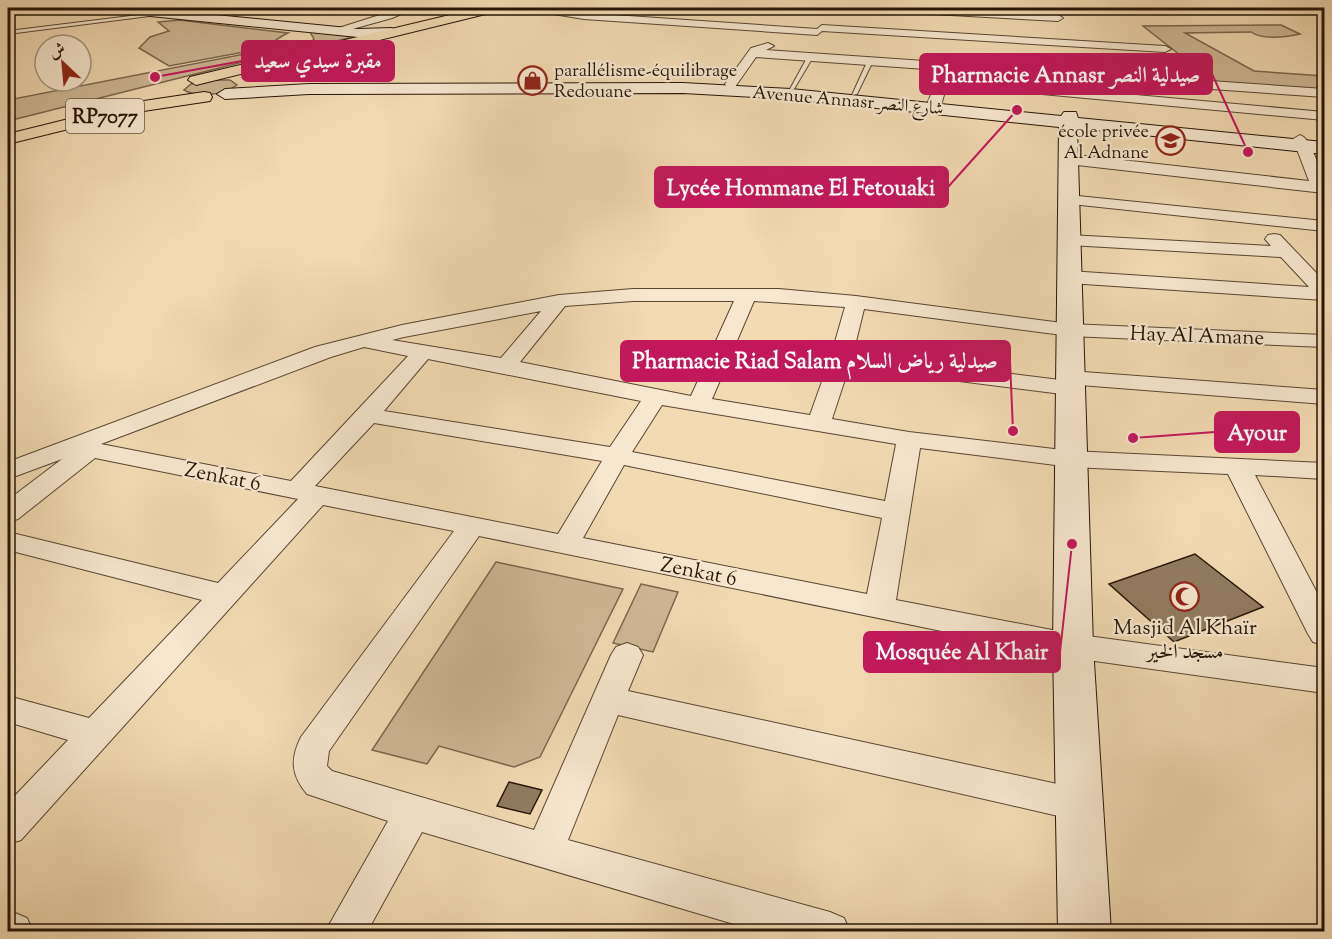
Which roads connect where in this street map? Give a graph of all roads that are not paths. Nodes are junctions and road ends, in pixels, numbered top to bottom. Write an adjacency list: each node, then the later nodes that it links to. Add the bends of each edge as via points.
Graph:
1 (111, 8): 11 (main road)
2 (410, 8): 17 (street)
3 (535, 8): 20 (street, via 584,16)
4 (879, 8): 5 (street)
5 (907, 8): 10 (street)
6 (977, 8): 12 (street)
7 (1043, 8): 14 (street)
8 (498, 9): 9 (main road, RP7077); 28 (main road, RP7077)
9 (476, 10): 18 (main road, RP7077)
10 (937, 11): 12 (street); 16 (street)
11 (165, 13): 15 (main road); 19 (lane)
12 (989, 14): 14 (street); 22 (street)
13 (836, 16): 20 (street)
14 (1058, 18): 23 (street)
15 (292, 27): 17 (main road); 28 (main road, via 305,35 304,40)
16 (929, 27): 20 (street); 22 (street); 27 (street)
17 (334, 31): 18 (main road)
18 (392, 32): 28 (main road, RP7077)
19 (8, 33)
20 (816, 35): 24 (street, via 759,48)
21 (1143, 35): 23 (street, via 1168,52)
22 (990, 38): 23 (street)
23 (1062, 42): 31 (street)
24 (753, 53): 25 (street); 35 (street)
25 (810, 57): 26 (street); 38 (lane)
26 (870, 62): 27 (street); 44 (lane)
27 (922, 65): 29 (street)
28 (273, 66): 32 (main road, RP7077); 33 (main road, RP7077); 34 (main road, via 266,76)
29 (945, 67): 31 (street); 46 (street, via 947,84)
30 (1194, 73): 36 (street)
31 (1068, 75): 36 (street); 41 (street)
32 (196, 80): 33 (main road, RP7077, via 227,77); 37 (main road, RP7077)
33 (246, 82): 34 (main road, Avenue Annasr شارع النصر); 43 (main road, RP7077, via 242,89)
34 (287, 83): 35 (main road, Avenue Annasr شارع النصر)
35 (731, 84): 38 (main road, Avenue Annasr شارع النصر)
36 (1212, 86): 40 (street)
37 (176, 88): 45 (main road, RP7077, via 176,94); 50 (main road, RP7077)
38 (792, 88): 44 (main road, Avenue Annasr شارع النصر)
39 (1033, 90): 41 (street)
40 (1286, 91): 42 (street); 47 (street)
41 (1073, 92): 47 (street); 49 (street, via 1075,112)
42 (1324, 93)
43 (225, 94): 45 (main road, RP7077); 49 (main road, Avenue Annasr شارع النصر, via 309,89 717,89)
44 (854, 94): 46 (main road, Avenue Annasr شارع النصر)
45 (204, 97): 51 (main road, RP7077, via 137,107)
46 (935, 102): 49 (main road, Avenue Annasr شارع النصر)
47 (1298, 114): 48 (street)
48 (1324, 116)
49 (1069, 119): 53 (main road, Avenue Annasr شارع النصر); 55 (main road)
50 (8, 131)
51 (8, 139)
52 (1324, 142): 53 (main road, Avenue Annasr شارع النصر)
53 (1302, 143): 54 (main road, Avenue Annasr شارع النصر); 57 (street)
54 (1324, 148)
55 (1068, 159): 56 (street); 58 (main road)
56 (1250, 179): 57 (street); 59 (street)
57 (1322, 187)
58 (1068, 200): 59 (street); 61 (main road)
59 (1257, 218): 60 (street); 62 (street)
60 (1324, 226)
61 (1069, 240): 62 (street); 63 (main road)
62 (1283, 252): 64 (street)
63 (1069, 278): 64 (street); 68 (main road)
64 (1324, 293)
65 (746, 296): 66 (street, Hay Al Amane, via 633,295); 67 (street, Hay Al Amane); 77 (street)
66 (559, 302): 69 (street, Hay Al Amane); 73 (street)
67 (856, 302): 68 (street, Hay Al Amane); 72 (street)
68 (1070, 330): 70 (street, Hay Al Amane); 74 (main road)
69 (362, 341): 71 (street); 81 (street, Hay Al Amane, via 286,365)
70 (1324, 341)
71 (423, 352): 73 (street); 78 (street)
72 (841, 359): 74 (street); 79 (street)
73 (506, 366): 75 (street)
74 (1070, 383): 76 (street); 83 (main road)
75 (655, 397): 77 (street); 82 (street)
76 (1324, 397)
77 (699, 403): 79 (street)
78 (368, 415): 82 (street); 87 (street)
79 (819, 423): 80 (street)
80 (909, 439): 83 (street); 88 (street)
81 (83, 448): 85 (street); 87 (street, Zenkat 6); 89 (street)
82 (617, 456): 88 (street); 92 (street)
83 (1071, 459): 84 (street); 96 (main road)
84 (1237, 466): 86 (street); 95 (street)
85 (8, 471)
86 (1324, 471)
87 (307, 493): 90 (street, Zenkat 6); 93 (street)
88 (896, 512): 94 (street)
89 (8, 513)
90 (472, 526): 92 (street, Zenkat 6); 103 (street, via 313,747 309,760 310,773 320,783)
91 (8, 541): 93 (street)
92 (565, 544): 94 (street, Zenkat 6)
93 (225, 594): 101 (street)
94 (880, 608): 96 (street, Zenkat 6)
95 (1324, 634)
96 (1073, 646): 98 (street, Zenkat 6); 102 (main road)
97 (627, 656): 99 (street)
98 (1323, 686)
99 (608, 700): 102 (street); 105 (street)
100 (8, 710): 101 (street)
101 (95, 734): 104 (street)
102 (1080, 805): 110 (main road)
103 (413, 813): 105 (street); 109 (street)
104 (8, 828)
105 (545, 849): 107 (street)
106 (8, 930): 108 (street)
107 (822, 930)
108 (13, 932)
109 (345, 932)
110 (1085, 932)

